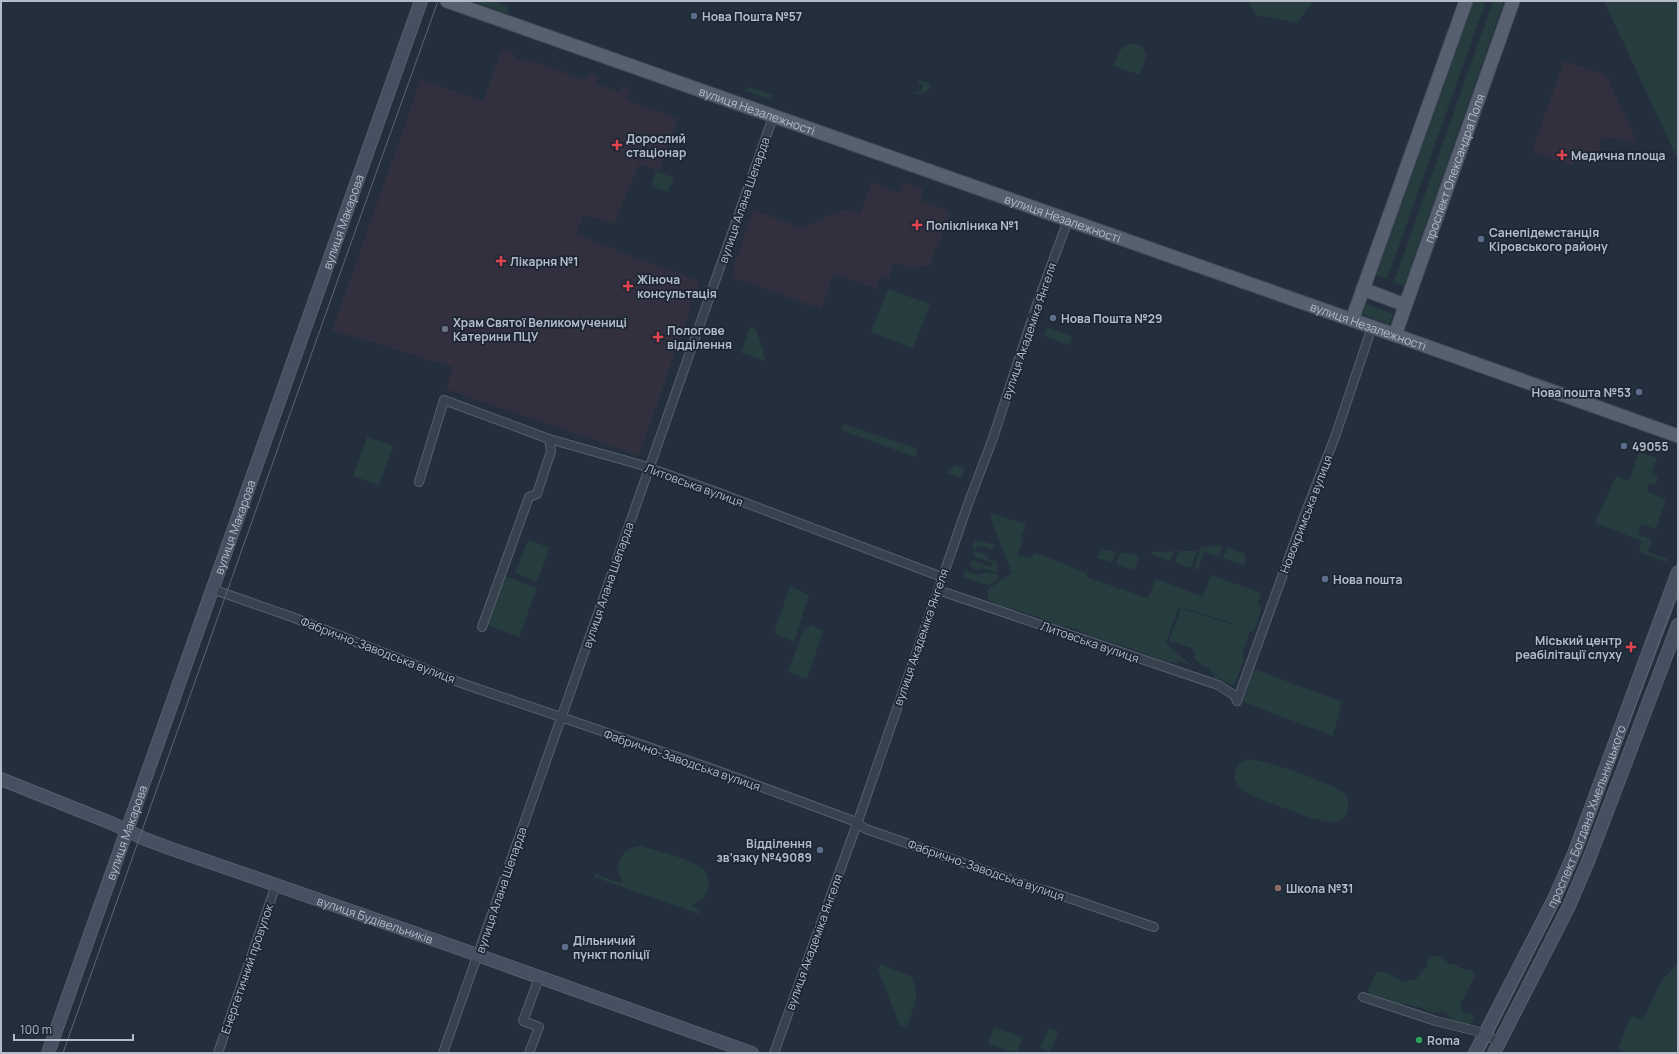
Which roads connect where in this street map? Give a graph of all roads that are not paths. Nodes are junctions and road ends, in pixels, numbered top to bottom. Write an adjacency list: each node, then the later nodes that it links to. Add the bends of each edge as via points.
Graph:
1 (421, 1): 18 (main road, вулиця Макарова)
2 (447, 1): 5 (main road, вулиця Незалежності)
3 (1466, 1): 7 (main road)
4 (1513, 1): 8 (main road, проспект Олександра Поля)
5 (773, 117): 6 (main road, вулиця Незалежності); 14 (street, вулиця Алана Шепарда)
6 (1068, 220): 9 (main road, вулиця Незалежності); 17 (street, вулиця Академіка Янгеля)
7 (1363, 289): 8 (main road); 9 (main road)
8 (1405, 305): 11 (main road, проспект Олександра Поля)
9 (1352, 320): 10 (main road, вулиця Незалежності)
10 (1372, 327): 11 (main road, вулиця Незалежності); 22 (street, Новокримська вулиця, via 1335,437)
11 (1395, 335): 12 (main road, вулиця Незалежності)
12 (1678, 436)
13 (549, 439): 14 (street, Литовська вулиця); 15 (street, Литовська вулиця, via 444,400); 21 (street, via 551,451 537,494 529,497)
14 (650, 468): 17 (street, Литовська вулиця); 23 (street, вулиця Алана Шепарда)
15 (419, 482)
16 (1678, 572): 32 (main road, проспект Богдана Хмельницького, via 1554,899)
17 (942, 577): 19 (street, вулиця Академіка Янгеля)
18 (212, 589): 23 (street, Фабрично-Заводська вулиця, via 461,683); 26 (main road, вулиця Макарова)
19 (938, 590): 22 (street, Литовська вулиця, via 1218,685); 25 (street, вулиця Академіка Янгеля)
20 (1678, 625): 33 (main road, проспект Богдана Хмельницького, via 1569,906)
21 (482, 627)
22 (1237, 701)
23 (562, 718): 25 (street, Фабрично-Заводська вулиця, via 710,768); 29 (street, вулиця Алана Шепарда)
24 (1, 779): 26 (main road, вулиця Будівельників)
25 (856, 824): 28 (street, Фабрично-Заводська вулиця, via 1020,883); 39 (street, вулиця Академіка Янгеля)
26 (127, 831): 27 (main road, вулиця Будівельників); 34 (main road, вулиця Макарова)
27 (276, 886): 29 (main road, вулиця Будівельників); 35 (street, Енергетичний провулок)
28 (1154, 926)
29 (478, 956): 30 (main road, вулиця Будівельників); 36 (street, вулиця Алана Шепарда)
30 (539, 978): 37 (street, via 523,1021 539,1027); 38 (main road, вулиця Будівельників)
31 (1363, 997): 32 (street)
32 (1484, 1034): 33 (street); 40 (main road, проспект Богдана Хмельницького)
33 (1500, 1042): 41 (main road, проспект Богдана Хмельницького)
34 (48, 1053)
35 (218, 1053)
36 (444, 1053)
37 (530, 1053)
38 (752, 1053)
39 (774, 1053)
40 (1475, 1053)
41 (1494, 1053)

